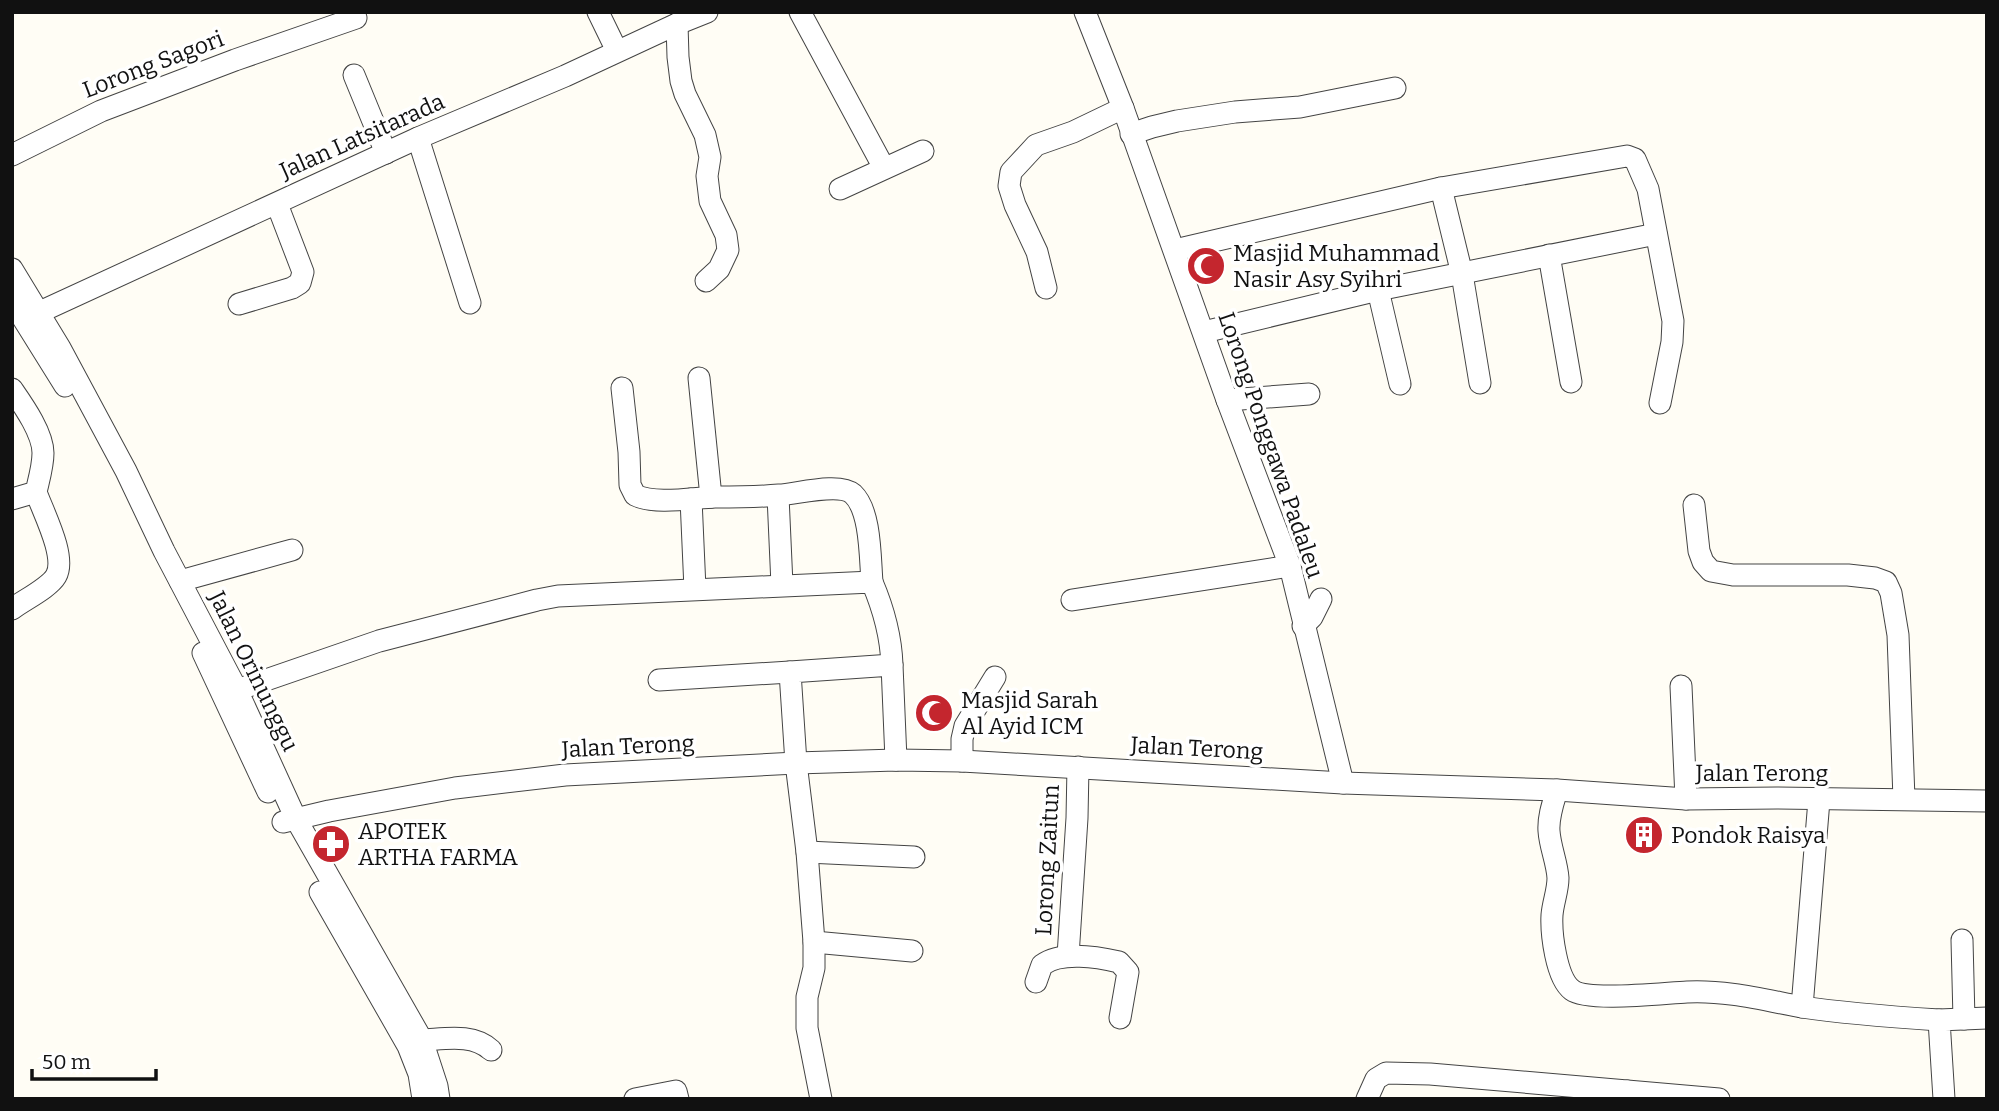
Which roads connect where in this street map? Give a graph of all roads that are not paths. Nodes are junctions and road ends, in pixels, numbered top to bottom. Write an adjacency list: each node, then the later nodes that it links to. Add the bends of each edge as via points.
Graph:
1 (598, 12): 7 (street)
2 (707, 12): 6 (street, Jalan Latsitarada)
3 (800, 12): 16 (street)
4 (1085, 12): 10 (street, Lorong Ponggawa Padaleu)
5 (356, 18): 15 (street, Lorong Sagori, via 101,111)
6 (677, 24): 7 (street, Jalan Latsitarada); 25 (street, via 681,80 705,135 710,201 728,250 719,269)
7 (617, 51): 12 (street, Jalan Latsitarada)
8 (354, 75): 14 (street)
9 (1395, 88): 11 (street, via 1300,107 1177,121)
10 (1123, 108): 11 (street, Lorong Ponggawa Padaleu); 26 (street, via 1036,145 1010,172 1009,186)
11 (1131, 134): 21 (street, Lorong Ponggawa Padaleu)
12 (418, 138): 14 (street, Jalan Latsitarada); 29 (street)
13 (923, 150): 16 (street)
14 (387, 153): 19 (street, Jalan Latsitarada)
15 (12, 155)
16 (884, 168): 18 (street)
17 (1441, 188): 20 (street, via 1627,156 1635,159 1641,170); 21 (street); 24 (street)
18 (840, 189)
19 (277, 204): 30 (street, via 303,272 300,284); 31 (street, Jalan Latsitarada)
20 (1656, 234): 22 (street); 41 (street, via 1673,321)
21 (1175, 250): 32 (street, Lorong Ponggawa Padaleu)
22 (1549, 255): 24 (street); 34 (street)
23 (12, 270): 31 (street, Jalan Orinunggu)
24 (1462, 274): 27 (street); 35 (street)
25 (706, 281)
26 (1046, 288)
27 (1377, 290): 32 (street); 36 (street)
28 (12, 301): 31 (street, Jalan Orinunggu)
29 (470, 303)
30 (239, 304)
31 (32, 315): 47 (street, Jalan Orinunggu, via 127,471)
32 (1204, 332): 40 (street, Lorong Ponggawa Padaleu)
33 (699, 378): 44 (street)
34 (1571, 382)
35 (1480, 383)
36 (1401, 384)
37 (12, 388): 42 (street, via 43,449)
38 (622, 388): 44 (street, via 630,485 635,495 644,499)
39 (1309, 394): 40 (street)
40 (1227, 400): 49 (street, Lorong Ponggawa Padaleu)
41 (1660, 403)
42 (36, 492): 45 (street); 56 (street, via 60,557 58,574)
43 (778, 496): 44 (street); 51 (street, via 831,489 854,495 865,517); 52 (street)
44 (701, 498): 53 (street)
45 (12, 499)
46 (1694, 505): 71 (street, via 1699,551 1712,571 1848,575 1886,582 1898,635)
47 (156, 541): 50 (street, Jalan Orinunggu); 74 (street, Jalan Orinunggu)
48 (292, 550): 50 (street)
49 (1290, 566): 55 (street); 57 (street, Lorong Ponggawa Padaleu)
50 (180, 581): 63 (street, Jalan Orinunggu)
51 (872, 582): 52 (street); 58 (street, via 888,624)
52 (782, 585): 53 (street)
53 (695, 589): 63 (street, via 537,600 379,641)
54 (1321, 599): 57 (street)
55 (1072, 600)
56 (12, 609)
57 (1303, 626): 68 (street, Lorong Ponggawa Padaleu)
58 (892, 665): 59 (street); 64 (street)
59 (790, 672): 61 (street); 66 (street)
60 (995, 677): 65 (street, via 965,726)
61 (659, 680)
62 (1681, 686): 70 (street)
63 (237, 690): 74 (street, Jalan Orinunggu)
64 (896, 760): 65 (street, Jalan Terong); 66 (street, Jalan Terong)
65 (962, 761): 67 (street, Jalan Terong)
66 (796, 763): 74 (street, Jalan Terong, via 565,775 455,788); 75 (street)
67 (1078, 767): 68 (street, Jalan Terong); 80 (street, Lorong Zaitun)
68 (1343, 783): 69 (street, Jalan Terong)
69 (1557, 790): 70 (street, Jalan Terong); 82 (street, via 1549,830 1558,878 1552,942 1572,991 1584,995 1691,992)
70 (1686, 799): 72 (street, Jalan Terong)
71 (1904, 799): 72 (street, Jalan Terong); 73 (street, Jalan Terong)
72 (1819, 800): 82 (street)
73 (1987, 801)
74 (289, 820): 87 (street, Jalan Orinunggu); 90 (street, Jalan Orinunggu, via 359,963 408,1046)
75 (807, 852): 76 (street); 78 (street)
76 (914, 857)
77 (1962, 940): 85 (street)
78 (814, 942): 79 (street); 94 (street, via 807,1028)
79 (912, 951)
80 (1068, 956): 81 (street, via 1042,965); 83 (street, via 1116,961 1126,969)
81 (1036, 982)
82 (1802, 1007): 86 (street)
83 (1120, 1018)
84 (1987, 1018): 85 (street)
85 (1964, 1019): 86 (street)
86 (1939, 1020): 97 (street)
87 (422, 1040): 88 (street, via 476,1040); 91 (street, Jalan Orinunggu)
88 (491, 1050)
89 (1626, 1095): 95 (street, via 1386,1073 1376,1079); 96 (street)
90 (423, 1099)
91 (439, 1099)
92 (635, 1099): 93 (street, via 676,1091)
93 (678, 1099)
94 (821, 1099)
95 (1367, 1099)
96 (1719, 1099)
97 (1944, 1099)

